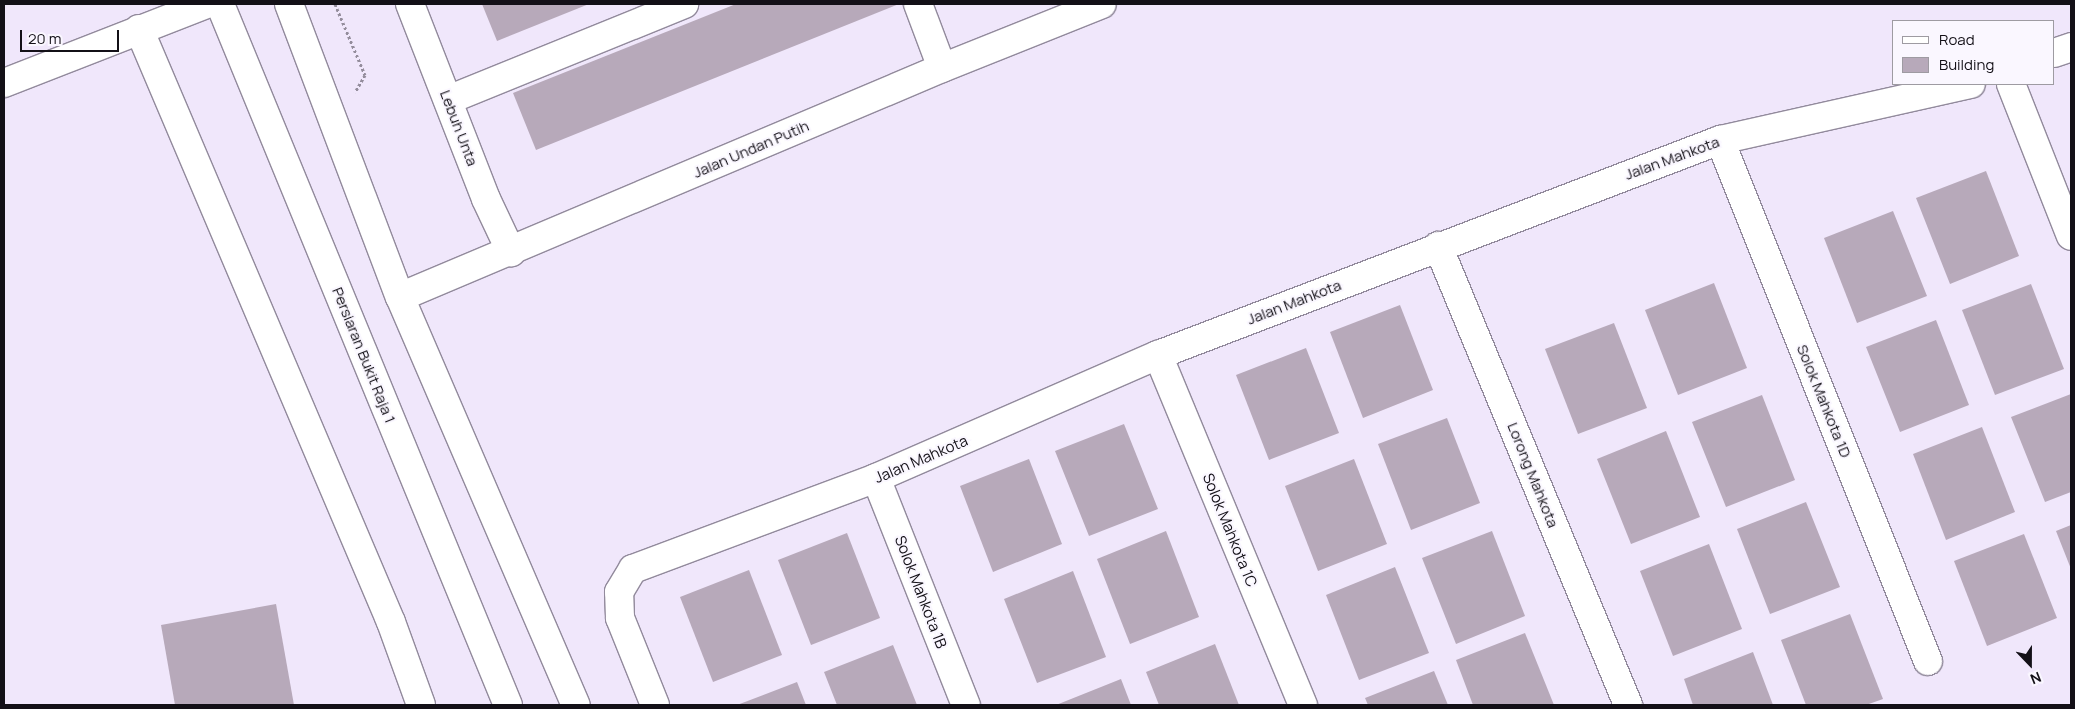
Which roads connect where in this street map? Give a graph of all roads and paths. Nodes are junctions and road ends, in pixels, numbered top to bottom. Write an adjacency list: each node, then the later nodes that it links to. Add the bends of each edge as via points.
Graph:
1 (206, 4): 9 (street)
2 (220, 4): 27 (street, Persiaran Bukit Raja 1)
3 (289, 4): 17 (street)
4 (335, 4): 17 (path, via 365,75)
5 (410, 4): 16 (street, Lebuh Unta)
6 (684, 4): 16 (street)
7 (918, 4): 12 (street)
8 (1102, 4): 12 (street, Jalan Undan Putih)
9 (140, 29): 13 (street); 26 (street, via 390,622)
10 (2071, 47): 11 (street)
11 (2055, 53)
12 (942, 68): 21 (street, Jalan Undan Putih)
13 (4, 84)
14 (1967, 85): 18 (street, Jalan Mahkota)
15 (2011, 85): 19 (street)
16 (448, 100): 21 (street, Lebuh Unta, via 486,199)
17 (335, 125): 22 (street)
18 (1720, 140): 20 (street, Jalan Mahkota); 25 (street, Solok Mahkota 1D)
19 (2071, 236)
20 (1438, 246): 23 (street, Jalan Mahkota); 32 (street, Lorong Mahkota)
21 (511, 252): 22 (street, Jalan Undan Putih)
22 (400, 297): 28 (street)
23 (1158, 355): 24 (street, Jalan Mahkota); 31 (street, Solok Mahkota 1C)
24 (876, 478): 29 (street, Jalan Mahkota, via 633,569 619,592 620,618); 30 (street, Solok Mahkota 1B)
25 (1928, 661)
26 (421, 705)
27 (508, 705)
28 (576, 705)
29 (656, 705)
30 (966, 705)
31 (1302, 705)
32 (1628, 705)

